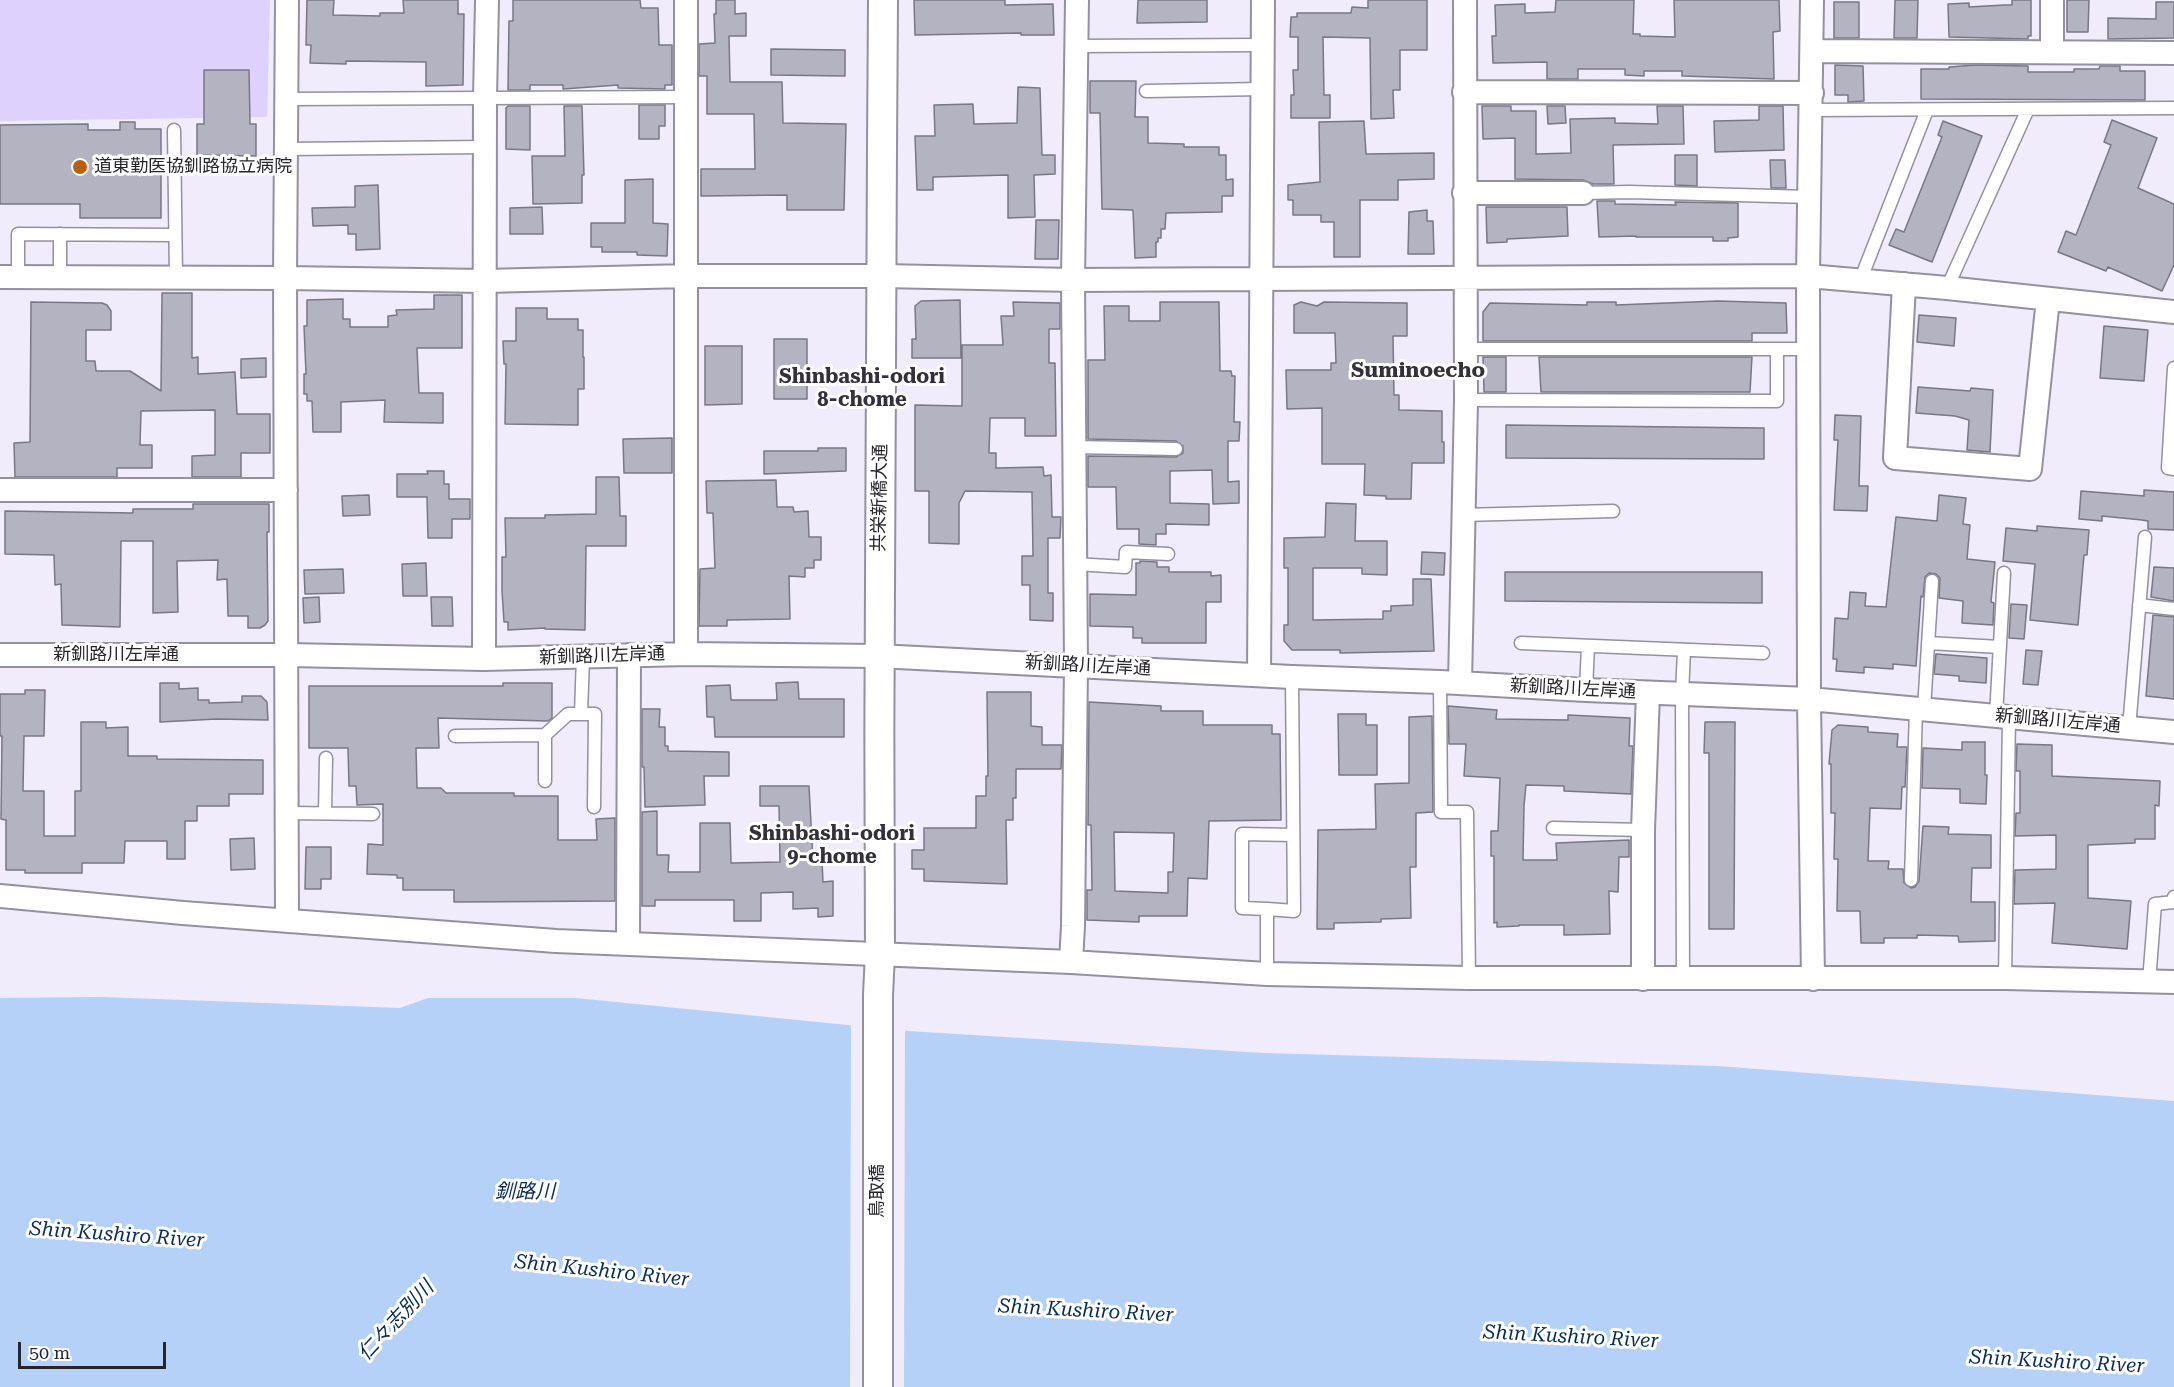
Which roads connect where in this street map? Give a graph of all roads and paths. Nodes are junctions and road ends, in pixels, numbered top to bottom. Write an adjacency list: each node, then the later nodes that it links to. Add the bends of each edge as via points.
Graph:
1 (287, 0): 20 (street)
2 (487, 0): 19 (street)
3 (686, 0): 18 (street)
4 (883, 0): 34 (street, 共栄新橋大通)
5 (1077, 0): 11 (street)
6 (1263, 0): 10 (street)
7 (1465, 0): 17 (street)
8 (1812, 0): 12 (street)
9 (2052, 0): 13 (street)
10 (1263, 45): 11 (lane); 15 (street)
11 (1076, 46): 41 (street)
12 (1812, 51): 13 (street); 21 (street)
13 (2052, 52): 14 (street)
14 (2174, 53)
15 (1262, 90): 16 (lane); 42 (street)
16 (1146, 91)
17 (1464, 92): 21 (street); 28 (street)
18 (687, 97): 19 (lane); 33 (street)
19 (485, 98): 20 (lane); 26 (street)
20 (286, 99): 27 (street)
21 (1811, 102): 24 (lane); 30 (street)
22 (2174, 108): 23 (lane)
23 (2028, 109): 24 (lane); 46 (lane)
24 (1927, 110): 44 (lane)
25 (174, 130): 32 (lane)
26 (485, 147): 27 (lane); 43 (street)
27 (286, 149): 39 (street)
28 (1464, 193): 29 (street); 40 (street)
29 (1583, 194): 30 (lane)
30 (1810, 197): 35 (street)
31 (60, 234): 32 (lane); 36 (lane, via 18,234); 37 (lane)
32 (175, 235): 38 (lane)
33 (687, 276): 34 (street); 43 (street); 74 (street)
34 (883, 276): 41 (street); 79 (street, 共栄新橋大通)
35 (1808, 276): 40 (street); 44 (street); 51 (street)
36 (9, 277): 37 (street)
37 (60, 277): 38 (street)
38 (176, 277): 39 (street)
39 (285, 278): 43 (street); 58 (street)
40 (1465, 278): 42 (street); 49 (street)
41 (1073, 280): 42 (street); 54 (street)
42 (1260, 280): 82 (street)
43 (485, 281): 80 (street)
44 (1860, 281): 45 (street)
45 (1904, 284): 46 (street); 47 (street, via 1895,458 2030,469)
46 (1947, 288): 47 (street)
47 (2048, 299): 48 (street)
48 (2174, 312)
49 (1465, 349): 50 (lane); 53 (street)
50 (1777, 349): 51 (lane); 53 (lane, via 1777,401)
51 (1809, 349): 88 (street)
52 (2174, 368): 56 (lane, via 2168,468)
53 (1466, 400): 60 (street)
54 (1074, 447): 55 (lane); 63 (street)
55 (1176, 449)
56 (2174, 469)
57 (0, 490): 58 (street)
58 (286, 490): 76 (street)
59 (1613, 511): 60 (lane)
60 (1463, 515): 84 (street)
61 (2145, 537): 66 (lane)
62 (1168, 554): 63 (lane, via 1126,552 1125,567)
63 (1075, 564): 81 (street)
64 (2004, 573): 71 (lane)
65 (1932, 581): 69 (lane)
66 (2139, 605): 67 (lane); 92 (lane)
67 (2174, 609)
68 (1521, 643): 70 (lane)
69 (1928, 643): 71 (lane); 89 (lane)
70 (1588, 646): 72 (lane); 85 (lane)
71 (2000, 647): 91 (lane)
72 (1684, 650): 73 (lane); 87 (lane)
73 (1763, 653)
74 (686, 654): 77 (street, 新釧路川左岸通); 79 (street, 新釧路川左岸通)
75 (0, 655): 76 (street, 新釧路川左岸通)
76 (288, 655): 80 (street, 新釧路川左岸通); 99 (street)
77 (629, 655): 78 (street, 新釧路川左岸通); 110 (street)
78 (583, 656): 80 (street, 新釧路川左岸通); 90 (lane)
79 (878, 656): 81 (street, 新釧路川左岸通); 111 (street, 共栄新橋大通)
80 (484, 659)
81 (1076, 665): 82 (street, 新釧路川左岸通); 112 (street)
82 (1259, 675): 83 (street, 新釧路川左岸通)
83 (1292, 677): 84 (street, 新釧路川左岸通); 104 (lane)
84 (1450, 682): 85 (street, 新釧路川左岸通); 114 (lane, via 1441,812 1467,812)
85 (1586, 690): 86 (street, 新釧路川左岸通)
86 (1648, 693): 87 (street, 新釧路川左岸通); 103 (street)
87 (1682, 694): 88 (street, 新釧路川左岸通); 117 (lane)
88 (1809, 699): 89 (street, 新釧路川左岸通); 118 (street)
89 (1920, 709): 91 (street, 新釧路川左岸通); 105 (lane)
90 (581, 714): 94 (lane, via 568,714); 98 (lane, via 595,714)
91 (2002, 716): 92 (street, 新釧路川左岸通); 115 (lane)
92 (2129, 728): 93 (street, 新釧路川左岸通)
93 (2174, 732)
94 (545, 735): 95 (lane); 97 (lane)
95 (455, 736)
96 (326, 758): 100 (lane)
97 (544, 782)
98 (594, 807)
99 (288, 813): 100 (lane); 109 (street)
100 (325, 813): 101 (lane)
101 (373, 814)
102 (1553, 828): 103 (lane)
103 (1643, 830): 116 (street)
104 (1293, 835): 108 (lane, via 1294,911); 108 (lane, via 1242,834 1242,908)
105 (1911, 880)
106 (0, 896): 109 (street)
107 (2174, 897): 119 (lane, via 2174,902 2155,904)
108 (1267, 909): 113 (lane)
109 (287, 921): 110 (street)
110 (628, 944): 111 (street)
111 (880, 954): 112 (street); 121 (street, 共栄新橋大通)
112 (1071, 962): 113 (street)
113 (1267, 975): 114 (street)
114 (1469, 978): 116 (street)
115 (2005, 978): 118 (street); 119 (street)
116 (1643, 979): 117 (street)
117 (1683, 979): 118 (street)
118 (1813, 979)
119 (2149, 982): 120 (street)
120 (2174, 982)
121 (878, 995): 122 (street, 鳥取橋)
122 (878, 1387)

